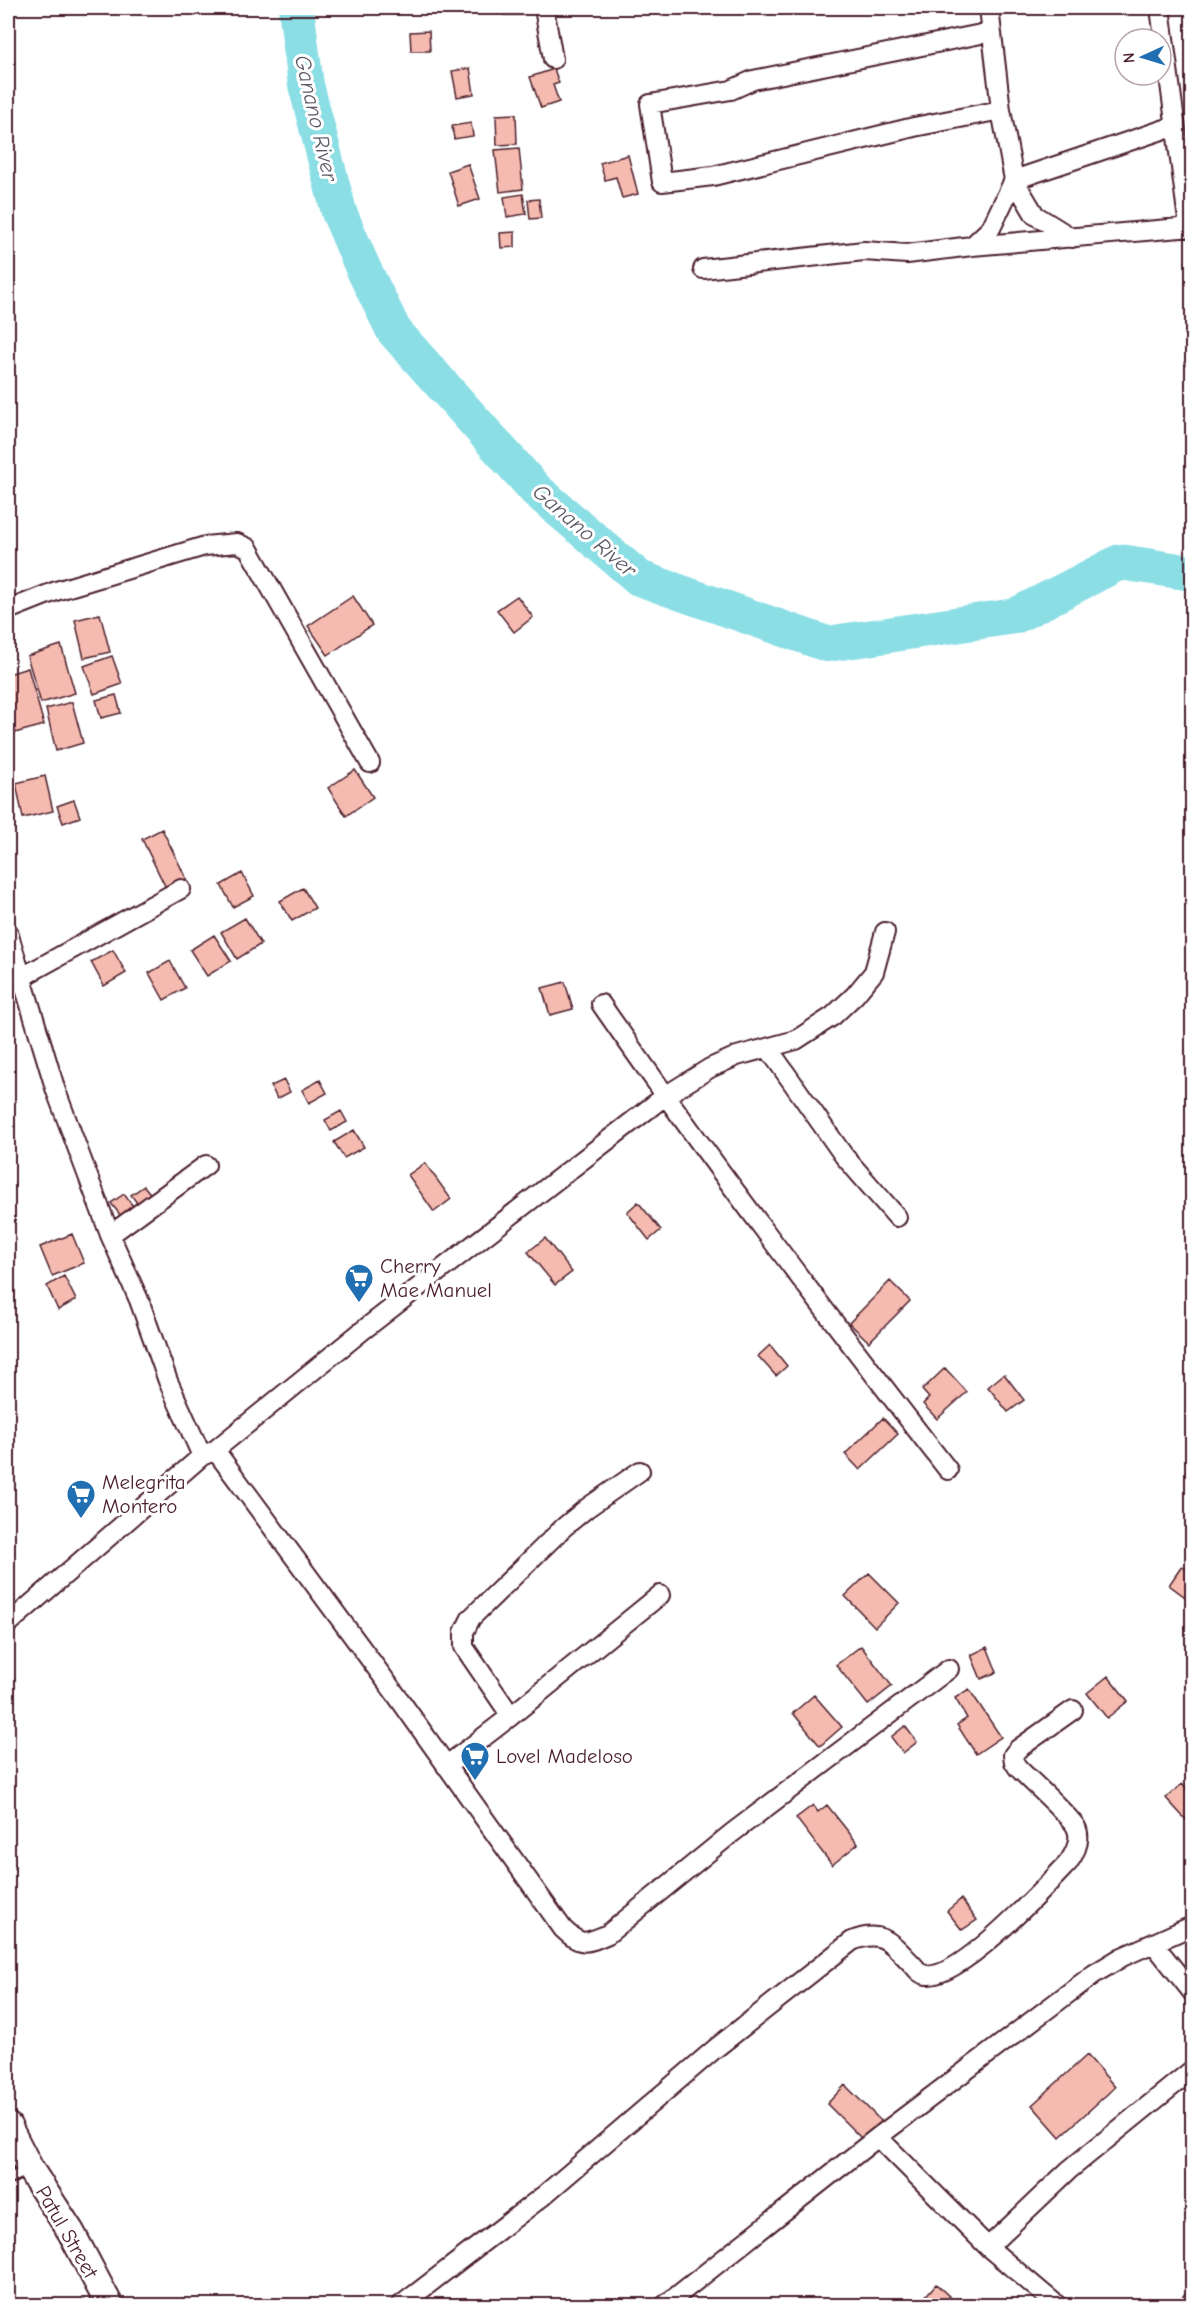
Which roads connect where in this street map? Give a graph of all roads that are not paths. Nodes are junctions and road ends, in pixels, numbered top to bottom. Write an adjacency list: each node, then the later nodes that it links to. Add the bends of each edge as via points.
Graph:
1 (544, 8): 5 (street)
2 (989, 8): 4 (street)
3 (1160, 8): 7 (street)
4 (991, 32): 6 (street); 6 (street, via 753,80 731,90 650,104 662,182 713,176)
5 (553, 58)
6 (1001, 110): 8 (street)
7 (1174, 126): 8 (street); 9 (street)
8 (1014, 180): 10 (street, via 1035,215); 11 (street, via 991,228)
9 (1191, 228): 10 (street)
10 (1072, 238): 11 (street)
11 (972, 246): 12 (street, via 907,254 864,251)
12 (703, 269)
13 (8, 610): 14 (street, via 56,591 205,546 237,543 248,548)
14 (370, 763)
15 (181, 889): 18 (street)
16 (8, 932): 18 (street)
17 (885, 932): 20 (street, via 874,972 855,995 833,1016 796,1040)
18 (22, 977): 24 (street, via 56,1091)
19 (601, 1004): 21 (street)
20 (768, 1048): 21 (street, via 710,1068); 23 (street, via 844,1156)
21 (665, 1096): 25 (street); 26 (street)
22 (206, 1165): 24 (street)
23 (897, 1218)
24 (110, 1236): 25 (street, via 139,1300 168,1381)
25 (209, 1453): 29 (street); 33 (street)
26 (948, 1470)
27 (640, 1471): 32 (street, via 564,1527 471,1618 464,1632 464,1647)
28 (660, 1596): 32 (street)
29 (8, 1624)
30 (949, 1669): 33 (street, via 732,1833 608,1934 591,1942 574,1940 563,1929)
31 (1073, 1710): 44 (street, via 1013,1755 1018,1768 1076,1826 1076,1852 994,1937 947,1970 930,1976 921,1974 877,1935 852,1941 716,2049 543,2196)
32 (511, 1716): 33 (street)
33 (446, 1766)
34 (1192, 1926): 35 (street)
35 (1154, 1944): 36 (street); 39 (street, via 1094,1974)
36 (1192, 1992)
37 (1192, 2070): 41 (street, via 1069,2170)
38 (8, 2126): 40 (main road, Patul Street)
39 (878, 2137): 41 (street); 45 (street)
40 (19, 2174): 43 (main road, Patul Street, via 71,2232)
41 (988, 2247): 46 (street)
42 (1192, 2301): 47 (street)
43 (110, 2306)
44 (400, 2306)
45 (664, 2306)
46 (1058, 2306)
47 (1188, 2306)

